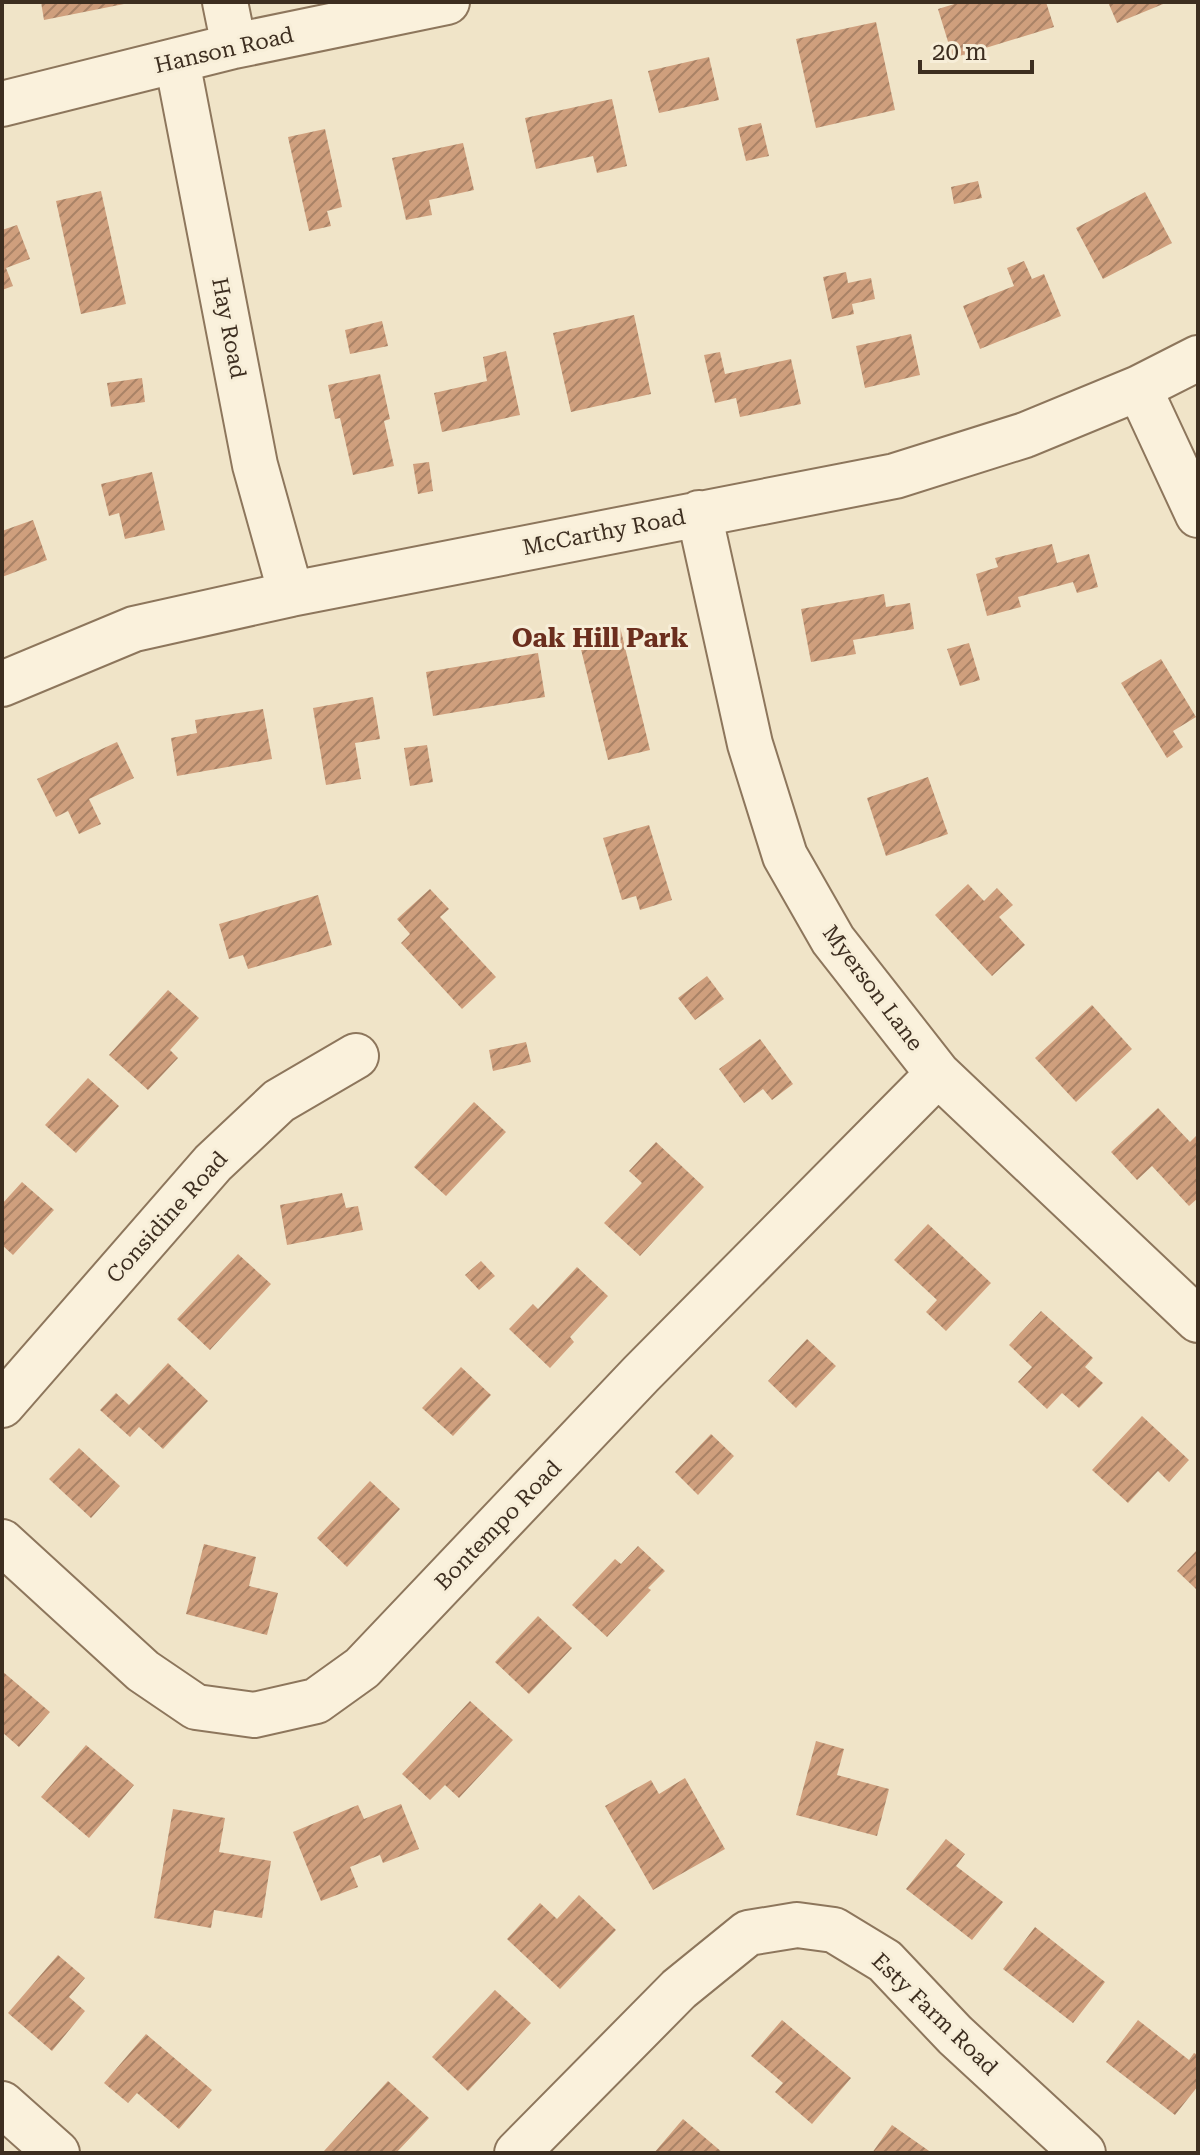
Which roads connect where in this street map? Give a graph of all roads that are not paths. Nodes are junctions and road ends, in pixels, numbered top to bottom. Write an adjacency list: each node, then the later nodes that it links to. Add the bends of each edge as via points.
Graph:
1 (225, 2): 3 (street)
2 (447, 2): 3 (street, Hanson Road)
3 (234, 46): 4 (street, Hanson Road)
4 (177, 61): 5 (street, Hanson Road); 10 (street, Hay Road, via 255,465)
5 (2, 104)
6 (1198, 358): 7 (street, McCarthy Road)
7 (1139, 388): 8 (street, McCarthy Road, via 1025,435 895,476); 9 (street)
8 (699, 513): 10 (street, McCarthy Road); 13 (street, Myerson Lane, via 750,744 785,856 833,940)
9 (1198, 515)
10 (291, 594): 11 (street, McCarthy Road, via 134,629)
11 (2, 684)
12 (356, 1056): 15 (street, Considine Road, via 279,1101 213,1163)
13 (938, 1074): 14 (street, Myerson Lane); 16 (street, Bontempo Road, via 641,1374 362,1668 316,1701 254,1715 196,1707 143,1671)
14 (1198, 1320)
15 (2, 1405)
16 (2, 1542)
17 (2, 2104): 18 (street)
18 (57, 2153)
19 (517, 2153): 20 (street, Esty Farm Road, via 679,1989 748,1933 797,1925 834,1930 885,1961 955,2035)
20 (1083, 2153)

